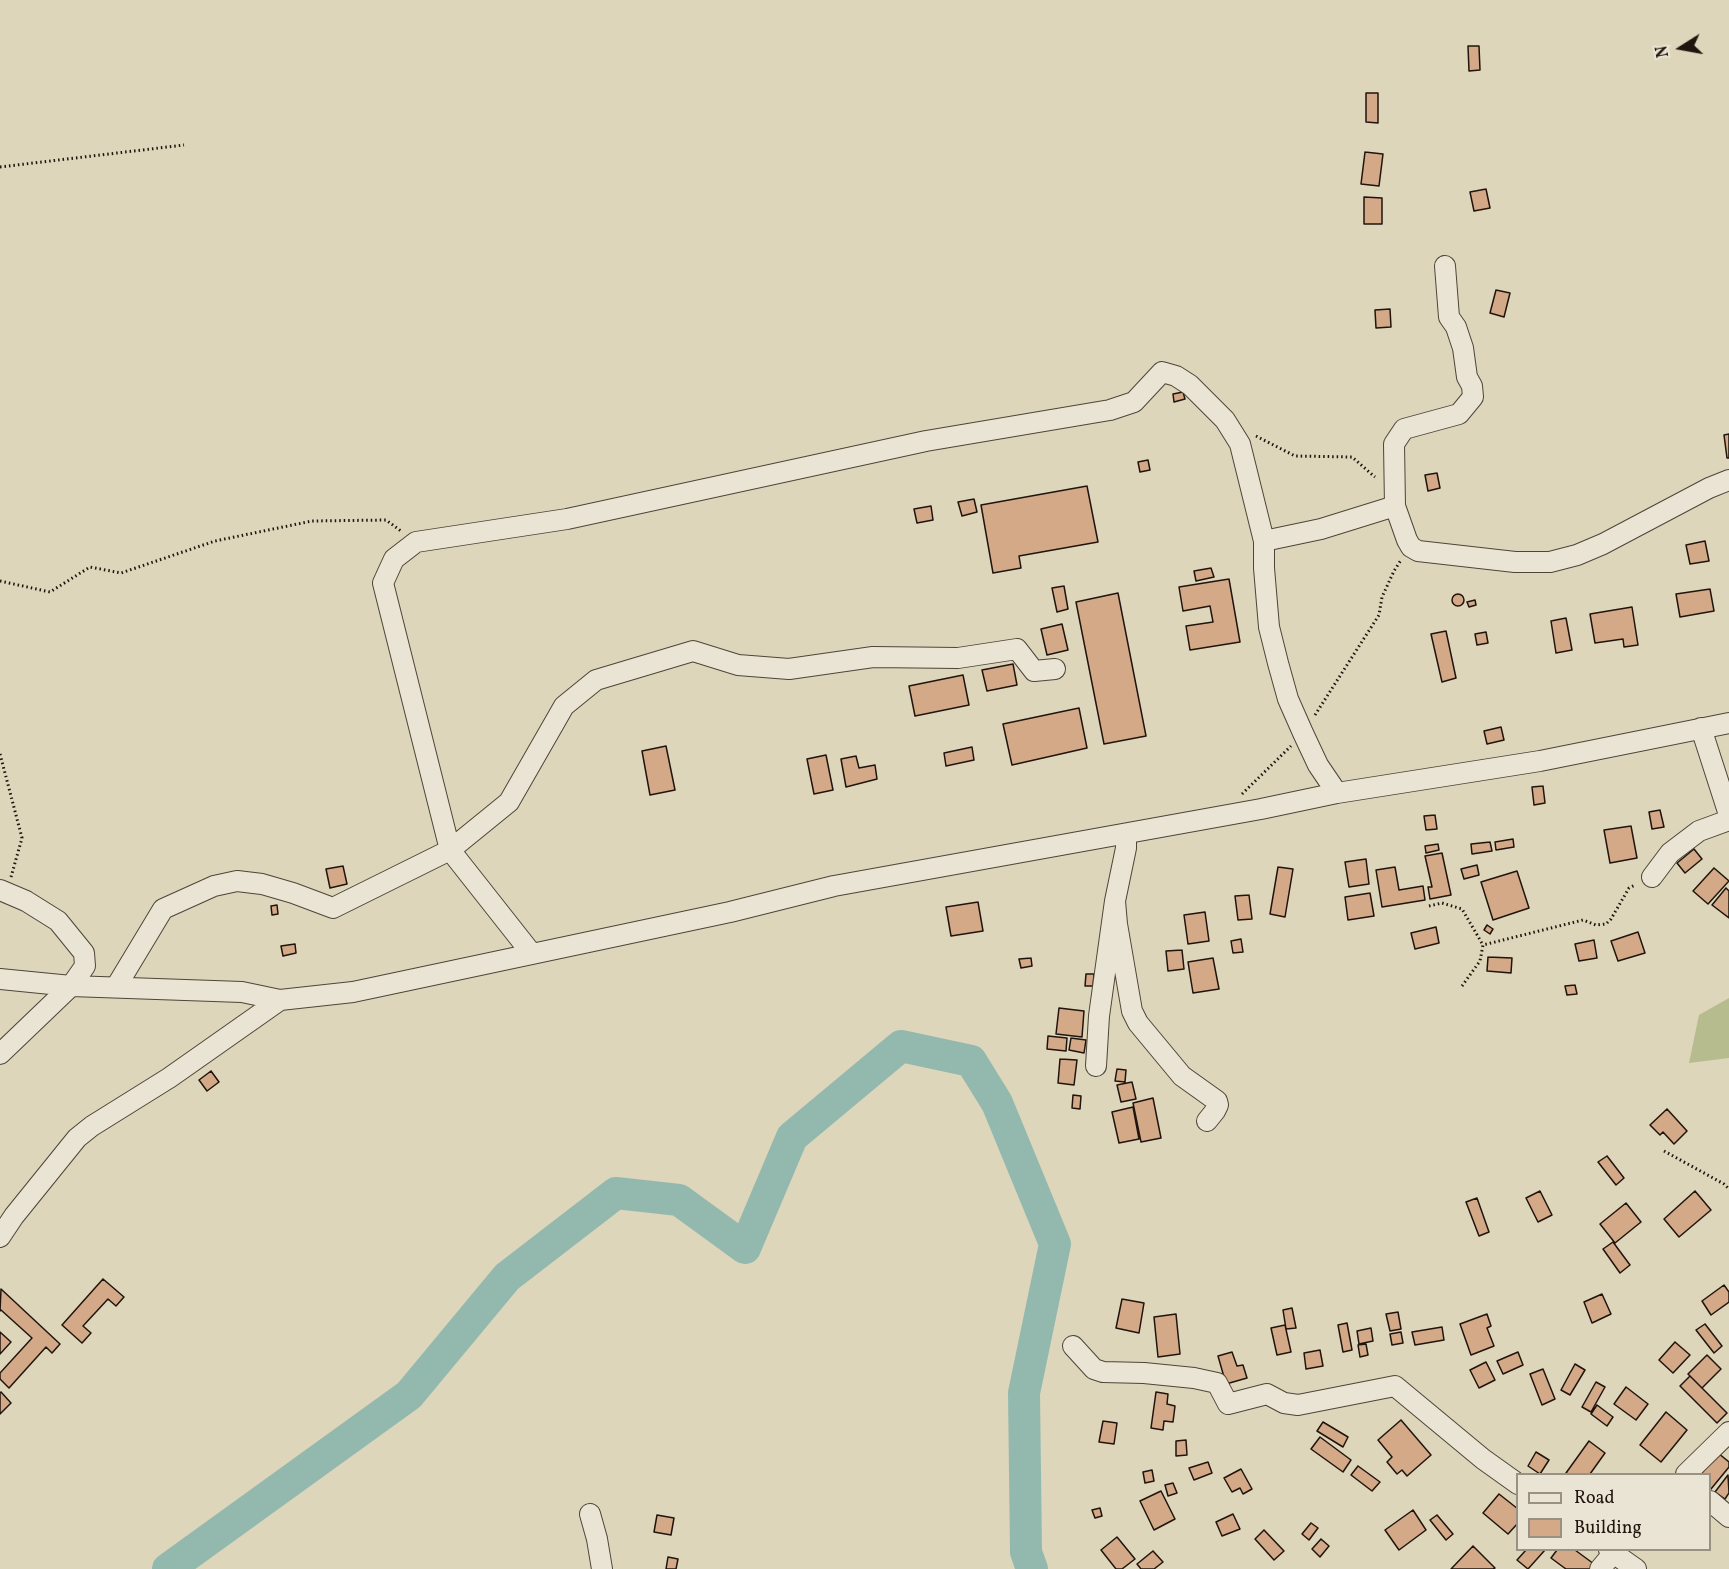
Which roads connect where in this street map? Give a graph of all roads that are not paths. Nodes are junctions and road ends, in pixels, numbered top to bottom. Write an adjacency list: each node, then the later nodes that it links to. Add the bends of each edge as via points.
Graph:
1 (1445, 266): 3 (street, via 1449,317 1463,348 1473,397 1459,414 1404,429 1394,444)
2 (1729, 480): 3 (street, via 1603,544 1550,562 1418,551 1411,547)
3 (1395, 506): 4 (street)
4 (1264, 542): 8 (street, via 1269,627 1288,699 1318,765); 11 (street, via 1240,444 1225,420 1190,385 1162,372 1134,402 1110,410 926,441 567,519 416,542 394,558 383,584)
5 (1055, 669): 11 (street, via 1034,671 1017,649 958,658 873,657 789,669 738,665 693,651 596,680 564,706 509,802)
6 (1729, 723): 7 (street)
7 (1701, 728): 8 (street, via 1540,761); 9 (street)
8 (1337, 793): 10 (street)
9 (1729, 818): 12 (street, via 1699,831 1671,853)
10 (1126, 834): 14 (street); 15 (street, via 834,886)
11 (450, 850): 15 (street); 18 (street, via 333,908 262,884 237,881 214,886 163,909)
12 (1652, 877)
13 (3, 890): 17 (street, via 58,921 84,952 85,966)
14 (1115, 901): 20 (street); 21 (street)
15 (532, 954): 19 (street, via 353,992)
16 (0, 979): 17 (street)
17 (71, 986): 18 (street); 22 (street)
18 (116, 987): 19 (street, via 242,992)
19 (280, 1000): 25 (street, via 77,1138)
20 (1132, 1011): 21 (street); 24 (street, via 1182,1076 1217,1101)
21 (1099, 1016): 23 (street)
22 (0, 1054)
23 (1096, 1066)
24 (1208, 1122)
25 (0, 1237)
26 (1073, 1346): 29 (street, via 1094,1369 1103,1372 1144,1372 1216,1383 1228,1404 1267,1394 1298,1405 1395,1386)
27 (1729, 1432): 28 (street)
28 (1687, 1473)
29 (1516, 1483)
30 (1711, 1502): 32 (street)
31 (590, 1514): 35 (street)
32 (1729, 1517)
33 (1612, 1551): 36 (street)
34 (1614, 1551): 37 (street)
35 (602, 1569)
36 (1599, 1569)
37 (1636, 1569)

